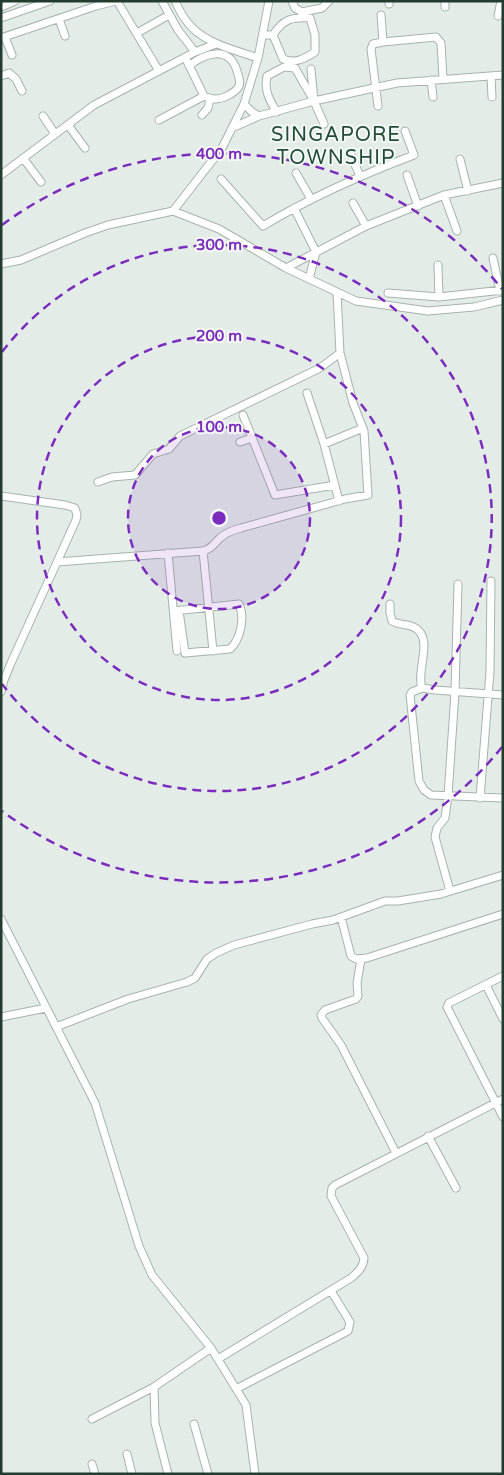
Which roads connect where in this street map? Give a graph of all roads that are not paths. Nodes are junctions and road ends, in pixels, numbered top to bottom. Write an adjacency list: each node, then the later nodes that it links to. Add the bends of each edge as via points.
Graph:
1 (16, 1): 10 (street)
2 (50, 1): 14 (street)
3 (116, 1): 15 (street); 16 (street)
4 (162, 1): 11 (street)
5 (175, 1): 22 (street, via 185,20 200,35)
6 (269, 1): 17 (street)
7 (292, 1): 8 (street, via 302,12 322,8)
8 (329, 1)
9 (500, 1): 13 (street)
10 (1, 7)
11 (169, 15): 16 (street); 23 (street)
12 (381, 16): 21 (street)
13 (498, 16)
14 (1, 18)
15 (59, 19): 19 (street); 20 (street)
16 (137, 33): 29 (street)
17 (263, 35): 18 (street); 26 (street)
18 (273, 35): 18 (street, via 283,59 290,62 315,52 310,18 288,20)
19 (65, 36)
20 (3, 38): 24 (street)
21 (383, 42): 33 (street, via 436,37 441,43); 35 (street, via 371,46)
22 (216, 44): 23 (street); 26 (street)
23 (195, 52): 25 (street)
24 (12, 55)
25 (185, 57): 27 (street); 29 (street)
26 (258, 58): 41 (street)
27 (189, 66): 39 (street); 39 (street, via 220,53 229,56 234,63 239,86 218,100)
28 (311, 69): 40 (street)
29 (159, 71): 48 (street, via 94,105)
30 (503, 75): 32 (street)
31 (1, 76): 36 (street, via 9,73)
32 (491, 76): 33 (street); 38 (street)
33 (443, 79): 34 (street)
34 (431, 80): 35 (street); 37 (street)
35 (376, 87): 40 (street); 42 (street)
36 (22, 91)
37 (433, 97)
38 (492, 97)
39 (207, 98): 44 (street, via 206,111); 47 (street)
40 (314, 101): 43 (street); 43 (street, via 295,68 284,67 267,76 265,86); 49 (street)
41 (244, 104): 46 (street); 50 (street)
42 (378, 106)
43 (277, 112): 46 (street)
44 (202, 115)
45 (43, 116): 52 (street)
46 (259, 116): 50 (street)
47 (159, 120)
48 (68, 124): 52 (street); 53 (street)
49 (324, 124)
50 (232, 128): 70 (street, via 222,148)
51 (405, 131): 60 (street, via 414,155)
52 (56, 134): 55 (street)
53 (85, 148)
54 (350, 153): 60 (street)
55 (24, 158): 58 (street); 62 (street)
56 (460, 159): 64 (street)
57 (296, 173): 66 (street)
58 (1, 175)
59 (407, 175): 68 (street)
60 (360, 176): 66 (street)
61 (221, 179): 69 (street, via 263,226)
62 (41, 182)
63 (503, 184): 64 (street)
64 (468, 191): 65 (street)
65 (444, 195): 68 (street); 72 (street)
66 (310, 199): 69 (street)
67 (353, 202): 71 (street)
68 (418, 206): 71 (street)
69 (294, 208): 73 (street)
70 (172, 211): 75 (street, via 108,225 21,260); 77 (street, via 219,229)
71 (366, 226): 73 (street)
72 (457, 230)
73 (316, 252): 77 (street); 78 (street)
74 (494, 258): 79 (street)
75 (1, 264)
76 (438, 265): 82 (street)
77 (286, 268): 78 (street)
78 (309, 279): 80 (street)
79 (501, 290): 82 (street)
80 (337, 292): 83 (street, via 356,301 428,311 474,307); 84 (street)
81 (388, 293): 82 (street)
82 (439, 297)
83 (503, 300)
84 (340, 353): 87 (street); 91 (street, via 320,368 180,436 169,449 153,454 135,474)
85 (307, 393): 90 (street)
86 (243, 415): 88 (street)
87 (363, 428): 90 (street); 94 (street, via 368,494)
88 (252, 438): 89 (street); 92 (street, via 275,495)
89 (240, 442)
90 (324, 444): 92 (street)
91 (98, 482)
92 (335, 485): 94 (street)
93 (1, 496): 97 (street, via 75,508 76,520)
94 (339, 501): 95 (street, via 230,531)
95 (203, 552): 96 (street); 101 (street)
96 (168, 554): 97 (street); 102 (street)
97 (57, 562): 106 (street)
98 (492, 581): 108 (street)
99 (458, 584): 107 (street)
100 (390, 604): 105 (street, via 392,621 416,628 422,636)
101 (209, 607): 102 (street); 104 (street); 104 (street, via 239,604 240,608 241,631 232,648)
102 (176, 611): 103 (street); 104 (street, via 184,653)
103 (177, 651)
104 (213, 651)
105 (422, 688): 107 (street); 110 (street, via 410,695 419,781 426,793)
106 (1, 692)
107 (454, 692): 108 (street); 110 (street)
108 (488, 693): 109 (street); 111 (street)
109 (503, 695)
110 (448, 796): 111 (street); 114 (street, via 445,818 435,837)
111 (480, 798): 112 (street)
112 (503, 798)
113 (503, 874): 114 (street)
114 (450, 891): 116 (street, via 385,901)
115 (503, 914): 118 (street)
116 (341, 917): 118 (street, via 351,956); 124 (street, via 225,949 207,959 194,978 187,982 128,999)
117 (1, 919): 121 (street)
118 (361, 958): 129 (street, via 358,996 325,1010 321,1015 341,1045)
119 (503, 976): 120 (street)
120 (486, 985): 123 (street); 126 (street, via 449,1002 447,1007)
121 (46, 1008): 122 (street); 124 (street)
122 (1, 1017)
123 (503, 1019)
124 (56, 1027): 132 (street, via 95,1103 147,1265)
125 (503, 1099): 126 (street)
126 (494, 1103): 127 (street); 128 (street)
127 (503, 1117)
128 (428, 1136): 129 (street); 130 (street)
129 (396, 1153): 131 (street, via 332,1188 331,1196 364,1258 359,1271)
130 (456, 1188)
131 (331, 1291): 133 (street); 135 (street, via 350,1322 348,1331)
132 (211, 1348): 133 (street); 134 (street)
133 (218, 1359): 135 (street)
134 (154, 1387): 136 (street); 142 (street, via 155,1420)
135 (236, 1389): 144 (street, via 248,1410)
136 (92, 1419)
137 (194, 1424): 143 (street)
138 (127, 1454): 141 (street)
139 (92, 1464): 140 (street)
140 (95, 1474)
141 (132, 1474)
142 (168, 1474)
143 (208, 1474)
144 (255, 1474)

